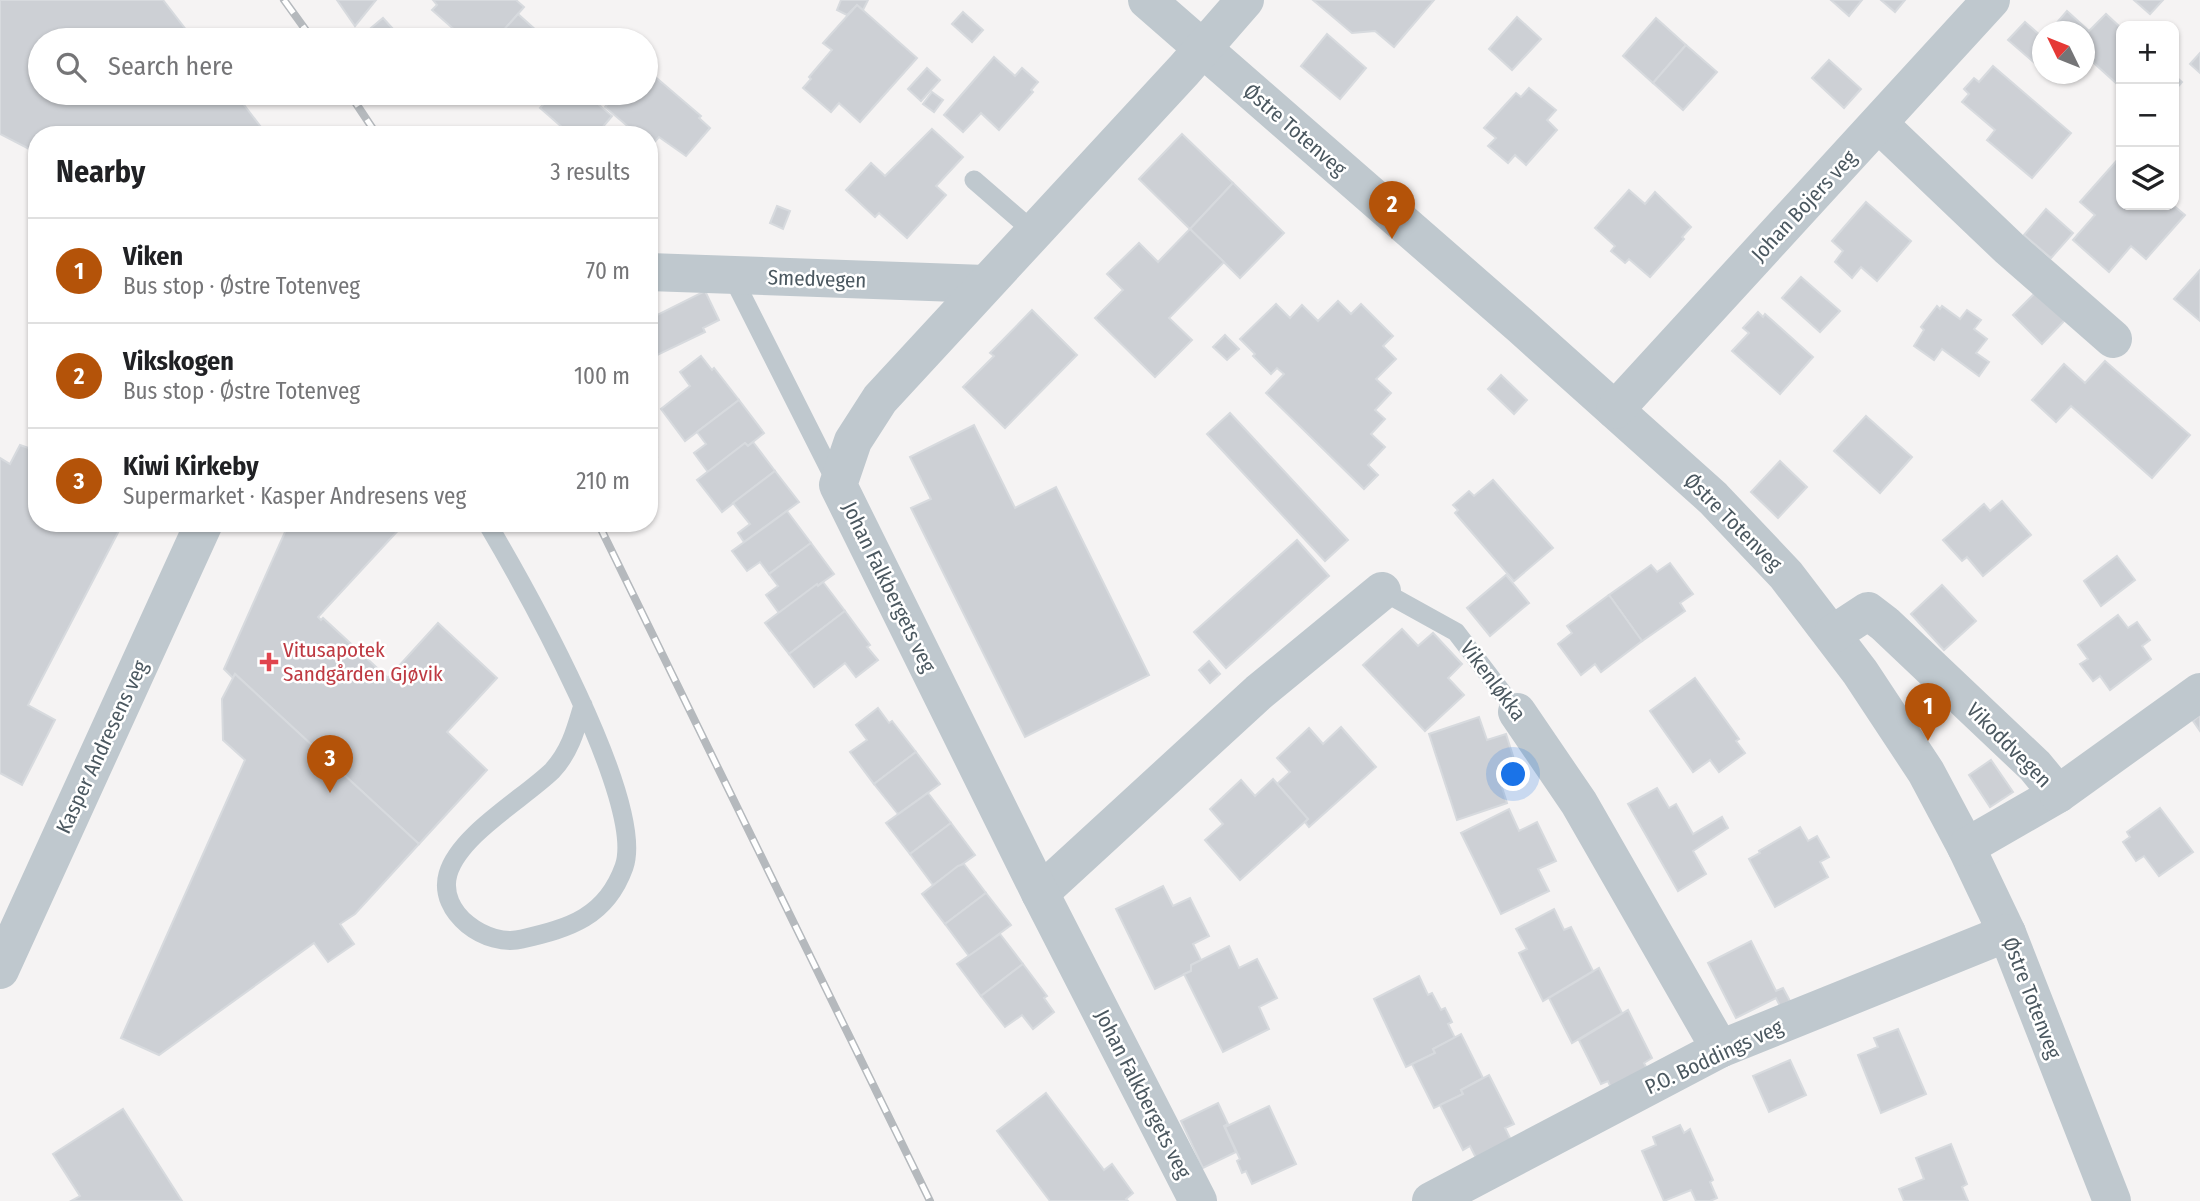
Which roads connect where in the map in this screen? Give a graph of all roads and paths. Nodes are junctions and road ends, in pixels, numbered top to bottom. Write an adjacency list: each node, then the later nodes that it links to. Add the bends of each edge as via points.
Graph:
1 (1147, 0): 4 (street, Østre Totenveg)
2 (1244, 0): 4 (street, Johan Falkbergets veg)
3 (1991, 0): 5 (street, Johan Bojers veg)
4 (1203, 49): 7 (street, Johan Falkbergets veg); 12 (street, Østre Totenveg)
5 (1879, 124): 11 (street); 12 (street, Johan Bojers veg)
6 (974, 180): 7 (lane)
7 (1034, 232): 10 (street, Johan Falkbergets veg)
8 (658, 272): 9 (street, Smedvegen)
9 (732, 276): 10 (street, Smedvegen); 13 (lane)
10 (985, 284): 13 (street, Johan Falkbergets veg, via 880,399 853,441)
11 (2113, 339)
12 (1615, 410): 17 (street, Østre Totenveg, via 1713,498 1786,575)
13 (838, 485): 23 (street, Johan Falkbergets veg)
14 (200, 532): 25 (street, Kasper Andresens veg)
15 (492, 532): 19 (lane)
16 (1382, 591): 20 (lane, Vikenløkka, via 1456,632); 23 (street, Vikenløkka, via 1259,692)
17 (1833, 635): 21 (street, Vikoddvegen, via 1868,611 2035,766); 22 (street, Østre Totenveg, via 1926,772)
18 (2200, 692): 21 (street, Vikoddvegen)
19 (583, 705): 19 (lane, via 623,812 625,864 597,911 564,928 519,940 495,940 459,916 449,899 447,875 459,852 553,769 573,740)
20 (1517, 712): 26 (street, Vikenløkka, via 1579,803)
21 (2057, 794): 22 (street, Vikoddvegen)
22 (1966, 848): 24 (street, Østre Totenveg)
23 (1040, 893): 27 (street, Johan Falkbergets veg)
24 (2007, 933): 26 (street, P.O. Boddings veg); 29 (street, Østre Totenveg)
25 (0, 970)
26 (1720, 1049): 28 (street, P.O. Boddings veg)
27 (1198, 1201)
28 (1431, 1201)
29 (2112, 1201)

